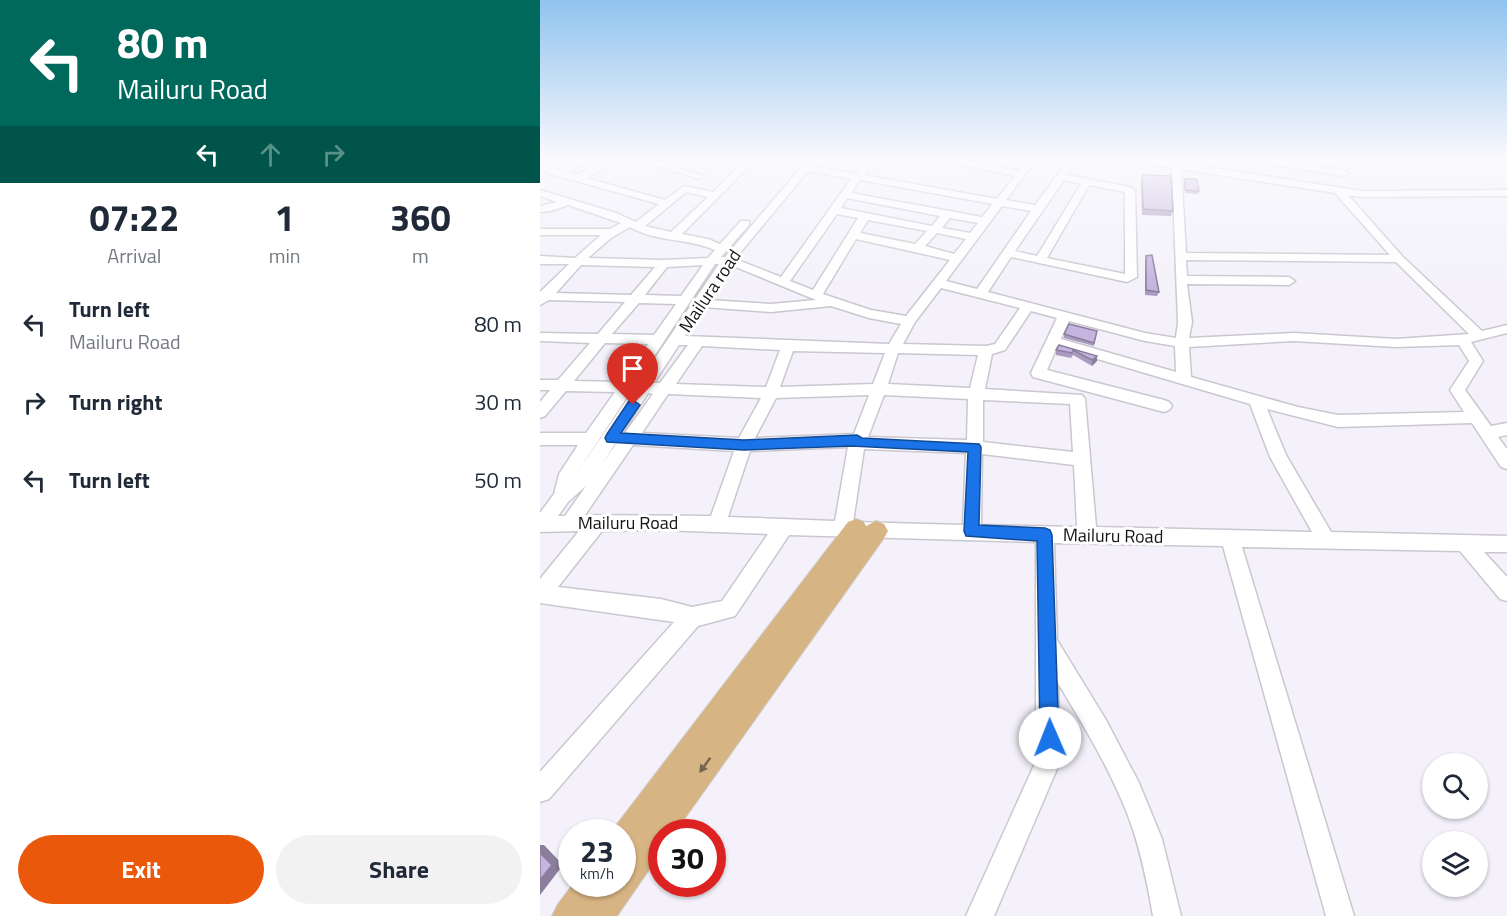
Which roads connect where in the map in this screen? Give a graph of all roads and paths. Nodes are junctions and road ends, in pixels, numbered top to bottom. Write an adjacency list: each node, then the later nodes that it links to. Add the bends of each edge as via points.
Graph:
1 (566, 201): 16 (street); 22 (street)
2 (657, 201): 14 (street)
3 (668, 201): 14 (street)
4 (709, 201): 27 (street)
5 (772, 201): 31 (street, Mailura road)
6 (840, 201): 18 (street)
7 (874, 201): 19 (street)
8 (987, 201): 15 (street)
9 (1044, 201): 17 (street)
10 (1075, 201): 36 (street)
11 (1130, 201): 36 (street, via 1131,277)
12 (1177, 201): 32 (street)
13 (1347, 201): 37 (street)
14 (665, 203): 22 (street)
15 (999, 203): 17 (street); 21 (street)
16 (540, 209)
17 (1038, 209): 30 (street)
18 (833, 210): 20 (street); 40 (street)
19 (947, 215): 21 (street); 23 (street)
20 (865, 216): 23 (street); 26 (street)
21 (986, 221): 28 (street)
22 (633, 225): 25 (street, via 618,226); 27 (street)
23 (934, 230): 28 (street); 29 (street)
24 (540, 232): 25 (street)
25 (612, 232): 35 (street)
26 (852, 235): 29 (street); 44 (street)
27 (673, 236): 31 (street, via 704,241)
28 (973, 237): 33 (street)
29 (918, 248): 33 (street)
30 (1007, 253): 36 (street); 43 (street)
31 (721, 256): 38 (street); 40 (street); 47 (street, Mailura road); 49 (street, Mailura road)
32 (1180, 256): 37 (street); 39 (street)
33 (957, 258): 42 (street)
34 (540, 260): 35 (street)
35 (580, 260): 38 (street); 45 (street)
36 (1040, 260)
37 (1399, 260): 56 (street)
38 (664, 264): 46 (street)
39 (1181, 280): 41 (street); 61 (street, via 1185,322)
40 (784, 281): 44 (street)
41 (1289, 281)
42 (938, 283): 43 (street); 52 (street)
43 (980, 294): 50 (street)
44 (816, 295): 48 (street)
45 (542, 298): 46 (street)
46 (634, 299): 47 (street); 55 (street)
47 (686, 300): 57 (street, Mailura road)
48 (832, 302): 49 (street, via 771,309); 52 (street)
49 (701, 303): 58 (street, Mailura road)
50 (1027, 307): 51 (street); 64 (street, via 1000,347)
51 (1065, 316): 60 (street); 61 (street)
52 (909, 321): 63 (street)
53 (1507, 329): 56 (street)
54 (540, 337): 55 (street)
55 (601, 338): 57 (street); 67 (street)
56 (1471, 338): 61 (street, via 1396,343 1294,337); 77 (street, via 1476,361 1456,390)
57 (659, 340): 68 (street, Mailura road)
58 (677, 340): 59 (street); 69 (street, Mailura road)
59 (698, 341): 62 (street); 70 (street)
60 (1052, 341): 65 (street); 75 (street, via 1038,373)
61 (1182, 343): 65 (street)
62 (788, 346): 63 (street); 72 (street)
63 (893, 349): 64 (street); 71 (street)
64 (986, 351): 73 (street)
65 (1184, 378): 74 (street)
66 (540, 385): 67 (street)
67 (561, 386): 68 (street); 76 (street)
68 (627, 387): 82 (street, Mailura road)
69 (644, 388): 70 (street); 80 (street, Mailura road)
70 (665, 388): 72 (street); 81 (street)
71 (879, 389): 72 (street); 73 (street); 83 (street)
72 (771, 393): 85 (street)
73 (976, 394): 86 (street); 87 (street, via 1077,399)
74 (1256, 400): 77 (street, via 1338,421); 100 (street, via 1278,457)
75 (1164, 406)
76 (540, 412)
77 (1477, 417): 84 (street)
78 (1507, 429): 84 (street)
79 (540, 438): 82 (street)
80 (611, 438): 81 (street); 89 (street, Mailura road, via 582,480)
81 (630, 438): 85 (street); 90 (street)
82 (591, 439): 89 (street, Mailura road, via 565,478)
83 (857, 442): 85 (street); 86 (street); 95 (street)
84 (1497, 444): 88 (street)
85 (744, 445): 93 (street)
86 (975, 447): 87 (street); 96 (street)
87 (1082, 460): 97 (street)
88 (1507, 462)
89 (562, 497): 92 (street)
90 (570, 523): 91 (street, Mailuru Road); 92 (street, Mailuru Road)
91 (597, 523): 93 (street, Mailuru Road); 104 (street)
92 (541, 524)
93 (717, 524): 94 (street, Mailuru Road)
94 (784, 527): 95 (street, Mailuru Road); 105 (street, via 728,609)
95 (858, 530): 96 (street, Mailuru Road); 108 (main road); 109 (main road, one-way to 109)
96 (972, 531): 98 (street, Mailuru Road)
97 (1087, 534): 98 (street, Mailuru Road); 99 (street, Mailuru Road)
98 (1045, 535): 106 (street)
99 (1230, 538): 100 (street, Mailuru Road); 116 (street)
100 (1326, 540): 101 (street, Mailuru Road)
101 (1464, 543): 102 (street, Mailuru Road); 103 (street)
102 (1507, 544)
103 (1507, 592)
104 (540, 594): 105 (street, via 661,609)
105 (692, 617): 107 (street)
106 (1047, 643): 114 (street, via 1048,762); 115 (street, via 1140,814 1156,861)
107 (540, 790)
108 (636, 826)
109 (636, 857)
110 (584, 897): 112 (main road)
111 (609, 897): 113 (main road)
112 (570, 916)
113 (595, 916)
114 (980, 916)
115 (1167, 916)
116 (1340, 916)

